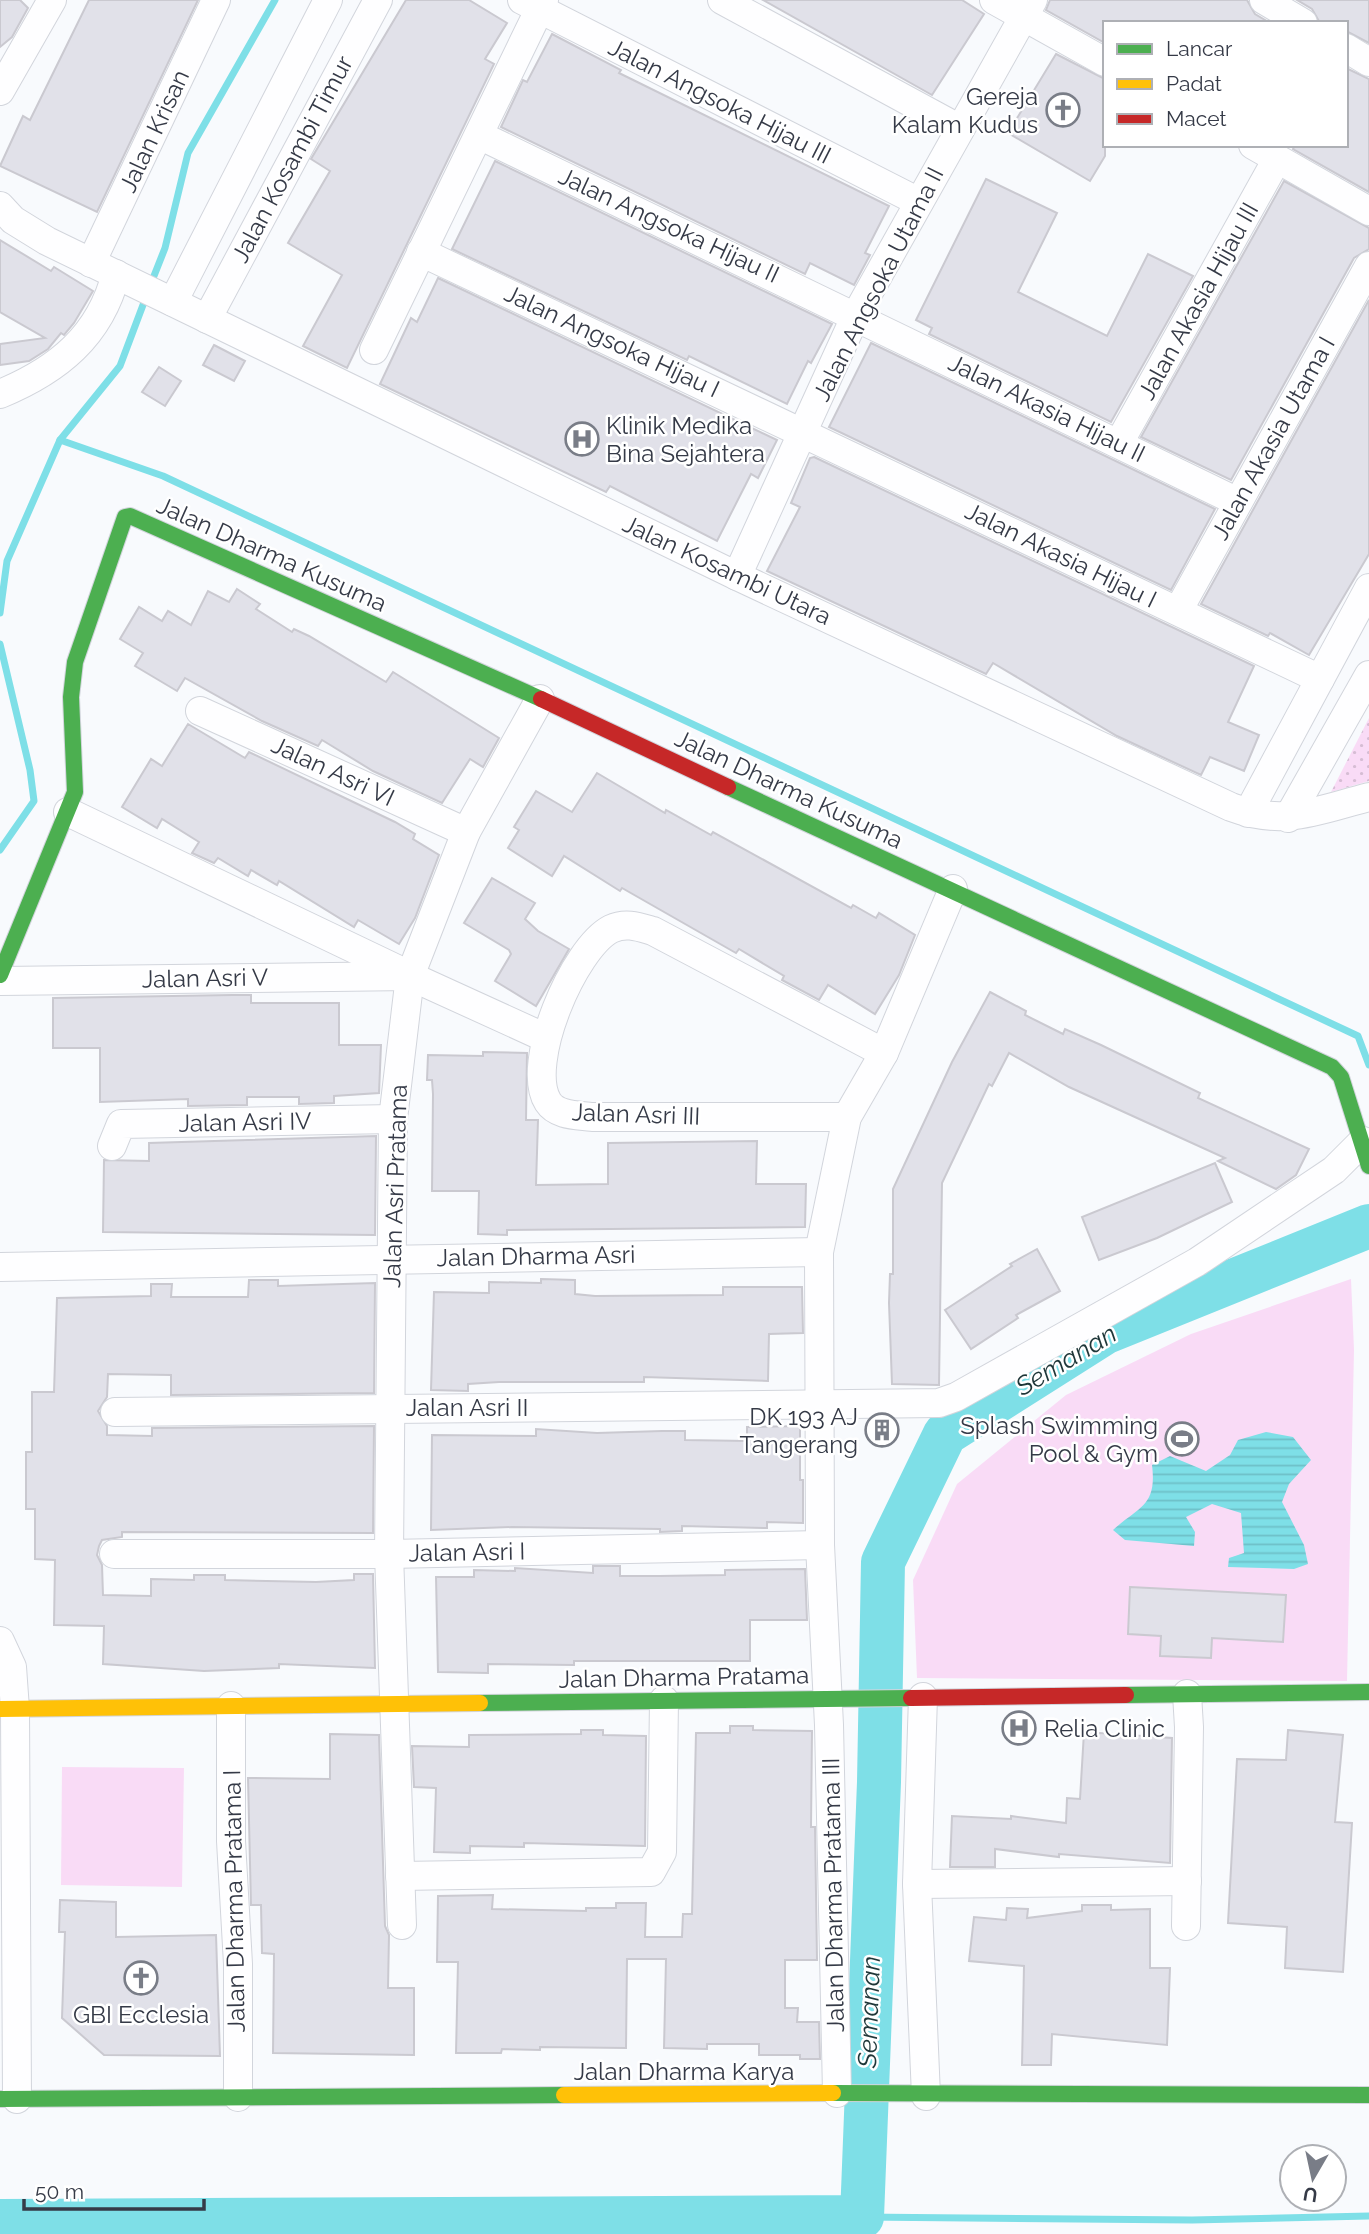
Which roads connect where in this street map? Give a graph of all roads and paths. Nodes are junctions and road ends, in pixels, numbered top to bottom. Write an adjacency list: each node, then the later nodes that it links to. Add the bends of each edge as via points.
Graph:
1 (52, 0): 14 (street)
2 (216, 0): 23 (street, Jalan Krisan)
3 (328, 0): 24 (street, Jalan Kosambi Timur)
4 (378, 0): 26 (street, Jalan Kosambi Timur)
5 (722, 0): 15 (street)
6 (994, 0): 9 (street)
7 (1264, 0): 10 (street)
8 (535, 3): 16 (street); 18 (street, Jalan Angsoka Hijau III)
9 (1029, 8): 12 (street); 15 (street, Jalan Angsoka Utama II)
10 (1300, 21)
11 (1348, 49): 13 (street)
12 (1103, 61)
13 (1369, 62)
14 (0, 91)
15 (960, 129): 18 (street, Jalan Angsoka Utama II)
16 (481, 136): 21 (street); 25 (street, Jalan Angsoka Hijau II)
17 (1265, 152): 20 (street); 30 (street, Jalan Akasia Hijau III)
18 (919, 202): 25 (street, Jalan Angsoka Utama II)
19 (0, 206): 23 (street, Jalan Kosambi Utara, via 36,234)
20 (1369, 211)
21 (421, 251): 27 (street); 29 (street, Jalan Angsoka Hijau I)
22 (1369, 266): 31 (street, Jalan Akasia Utama I)
23 (110, 272): 24 (street, Jalan Kosambi Utara); 28 (street, Jalan Krisan, via 104,311 86,338 56,366)
24 (168, 299): 26 (street, Jalan Kosambi Utara)
25 (856, 315): 29 (street, Jalan Angsoka Utama II); 30 (street, Jalan Akasia Hijau II)
26 (206, 319): 32 (street, Jalan Kosambi Utara)
27 (374, 350)
28 (0, 394)
29 (803, 431): 32 (street, Jalan Angsoka Utama II); 34 (street, Jalan Akasia Hijau I)
30 (1119, 443): 31 (street, Jalan Akasia Hijau II)
31 (1238, 502): 34 (street, Jalan Akasia Utama I)
32 (737, 576): 41 (street, Jalan Kosambi Utara)
33 (1369, 588): 36 (street)
34 (1178, 611): 36 (street, Jalan Akasia Hijau I)
35 (1369, 675): 42 (street)
36 (1320, 679): 41 (street)
37 (540, 699): 40 (street, Jalan Dharma Kusuma, via 126,516 75,662 71,697 75,792); 43 (street, Jalan Asri Pratama); 44 (street, Jalan Dharma Kusuma)
38 (200, 711): 43 (street, Jalan Asri VI)
39 (1369, 797): 42 (street)
40 (68, 812): 45 (street); 46 (street, Jalan Asri V)
41 (1248, 813): 42 (street, Jalan Kosambi Utara)
42 (1288, 818)
43 (466, 832): 46 (street, Jalan Asri Pratama)
44 (953, 889): 49 (street); 53 (street, Jalan Dharma Kusuma, via 1332,1067 1341,1077)
45 (0, 975)
46 (410, 976): 47 (street, Jalan Asri V); 48 (street, Jalan Asri V); 51 (street, Jalan Asri Pratama)
47 (0, 981)
48 (546, 1038): 49 (street, Jalan Asri III, via 573,973 597,941 623,925 653,931); 50 (street, Jalan Asri III, via 543,1087 548,1102 567,1114)
49 (884, 1053): 50 (street)
50 (847, 1117): 54 (street)
51 (393, 1119): 52 (street, Jalan Asri IV, via 121,1124); 55 (street, Jalan Asri Pratama)
52 (112, 1146)
53 (1366, 1153): 57 (street, Jalan Asri II, via 1197,1262 956,1397 920,1405)
54 (820, 1252): 55 (street, Jalan Dharma Asri); 57 (street)
55 (392, 1258): 56 (street, Jalan Dharma Asri); 58 (street, Jalan Asri Pratama)
56 (0, 1267)
57 (820, 1404): 58 (street, Jalan Asri II); 60 (street)
58 (391, 1408): 59 (street, Jalan Asri II); 62 (street, Jalan Asri Pratama)
59 (115, 1412)
60 (820, 1545): 62 (street, Jalan Asri I); 66 (street)
61 (114, 1554): 62 (street, Jalan Asri I)
62 (389, 1554): 69 (street, Jalan Asri Pratama)
63 (0, 1641): 71 (street, via 12,1667)
64 (1369, 1692): 65 (street, Jalan Dharma Pratama)
65 (1187, 1695): 67 (street, Jalan Dharma Pratama); 74 (street)
66 (830, 1697): 67 (street, Jalan Dharma Pratama); 68 (street, Jalan Dharma Pratama); 78 (street, Jalan Dharma Pratama III)
67 (919, 1697): 75 (street)
68 (664, 1700): 69 (street, Jalan Dharma Pratama); 72 (street, via 662,1852 652,1872)
69 (392, 1703): 70 (street, Jalan Dharma Pratama); 72 (street, Jalan Asri Pratama)
70 (231, 1706): 71 (street, Jalan Dharma Pratama); 81 (street, Jalan Dharma Pratama I)
71 (7, 1709): 73 (street)
72 (400, 1876): 76 (street, Jalan Asri Pratama)
73 (8, 1880): 82 (street)
74 (1186, 1881): 75 (street); 77 (street)
75 (917, 1884): 80 (street)
76 (402, 1925)
77 (1186, 1926)
78 (844, 2093): 80 (street, Jalan Dharma Karya); 81 (street, Jalan Dharma Karya)
79 (1369, 2095): 80 (street, Jalan Dharma Karya)
80 (919, 2096)
81 (238, 2097): 82 (street, Jalan Dharma Karya)
82 (8, 2099)

